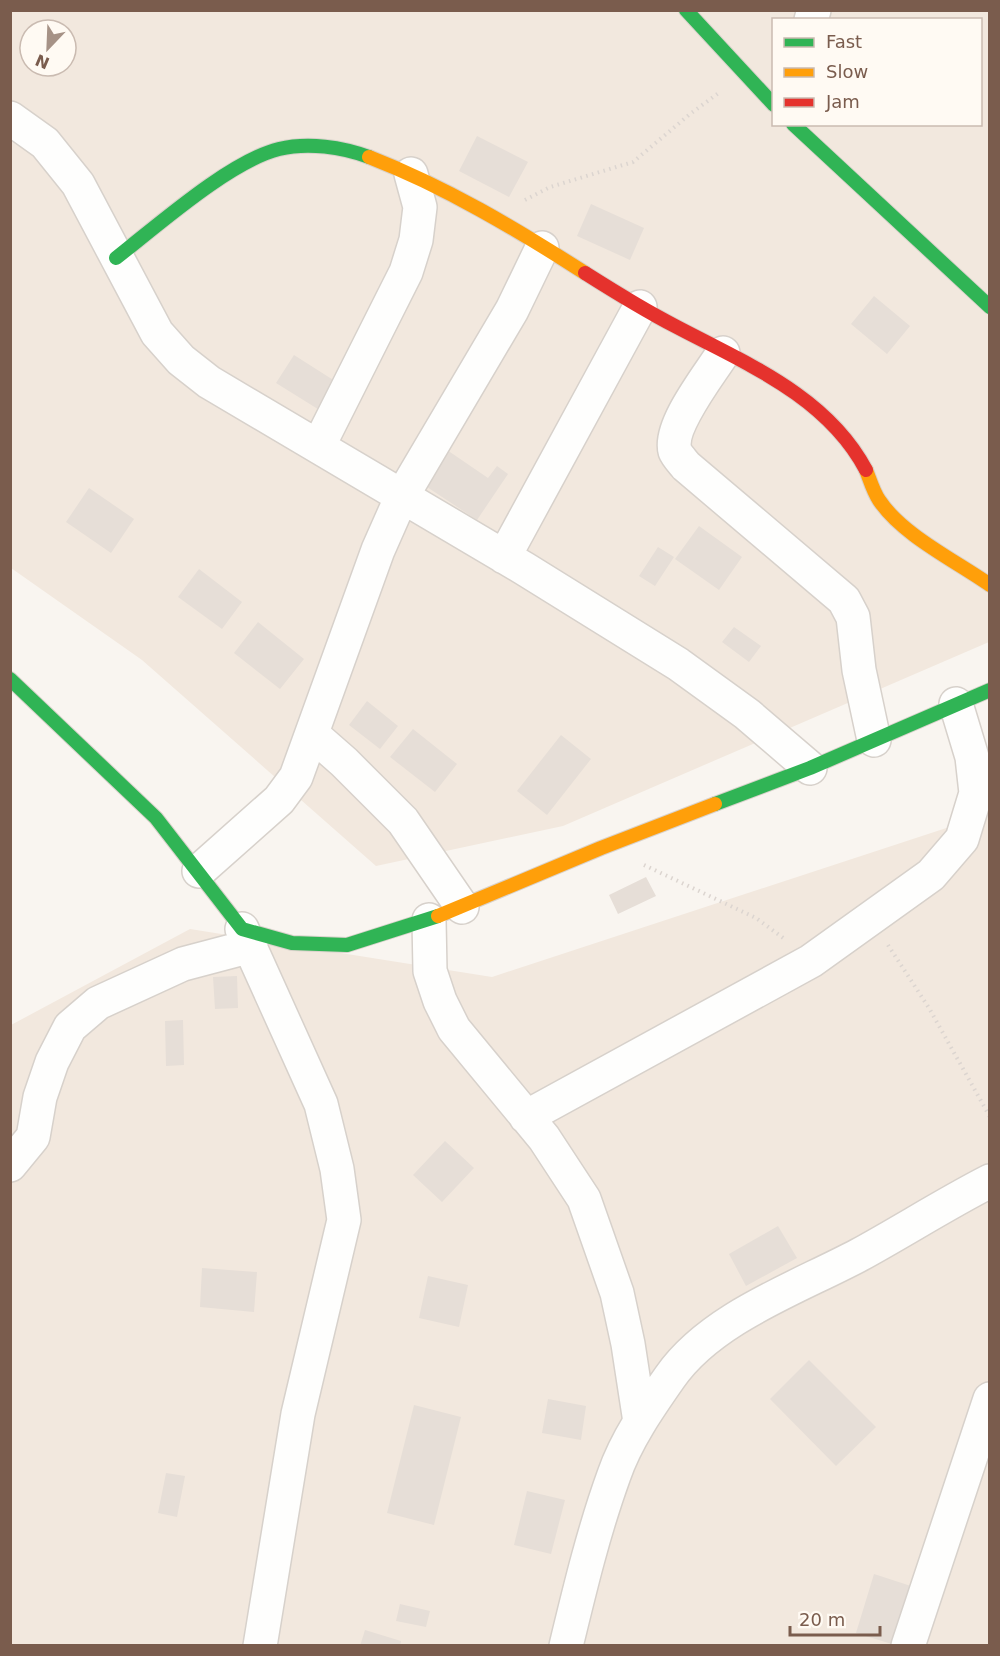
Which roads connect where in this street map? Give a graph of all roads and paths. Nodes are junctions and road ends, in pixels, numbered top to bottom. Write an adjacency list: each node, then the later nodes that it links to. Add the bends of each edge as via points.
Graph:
1 (686, 10): 2 (street)
2 (764, 90): 6 (path, via 690,114 633,162 550,187)
3 (10, 118): 8 (street, via 45,143 78,184)
4 (795, 126): 10 (street)
5 (411, 174): 6 (street, via 447,189); 8 (street, via 323,144 280,149 229,175); 12 (street, via 420,207 416,240 406,272)
6 (492, 216): 7 (street)
7 (542, 248): 9 (street); 13 (street, via 512,310)
8 (116, 258): 12 (street, via 157,333 181,360 209,382)
9 (640, 307): 11 (street); 14 (street)
10 (990, 307)
11 (723, 353): 15 (street, via 795,393 826,416 865,468 878,500 894,518); 20 (street, via 682,418 675,451 686,466 844,600 854,617 859,670)
12 (319, 445): 13 (street)
13 (401, 498): 14 (street); 19 (street, via 378,550)
14 (504, 557): 21 (street, via 678,664 747,714)
15 (990, 585)
16 (10, 679): 23 (street, via 156,818)
17 (990, 690): 18 (street)
18 (956, 704): 20 (street); 25 (street, via 972,757 976,793 962,839 931,875)
19 (312, 734): 23 (street, via 296,777 279,800); 24 (street, via 403,821)
20 (874, 740): 21 (street)
21 (810, 768): 22 (street)
22 (602, 848): 24 (street); 28 (path, via 756,918)
23 (199, 871): 27 (street)
24 (462, 907): 26 (street)
25 (871, 918): 28 (street); 30 (path, via 929,1008)
26 (429, 920): 27 (street, via 347,945); 29 (street, via 430,971 440,1001 454,1029)
27 (247, 938): 31 (street, via 98,1003 69,1028 49,1071 33,1137); 35 (street, via 321,1104 337,1169 344,1220 298,1414)
28 (812, 961): 29 (street)
29 (526, 1117): 34 (street, via 584,1199 599,1238 617,1293)
30 (990, 1117)
31 (10, 1165)
32 (990, 1181): 34 (street, via 738,1317 705,1340 669,1377)
33 (990, 1399): 37 (street)
34 (640, 1422): 36 (street, via 614,1473)
35 (260, 1646)
36 (566, 1646)
37 (908, 1646)

